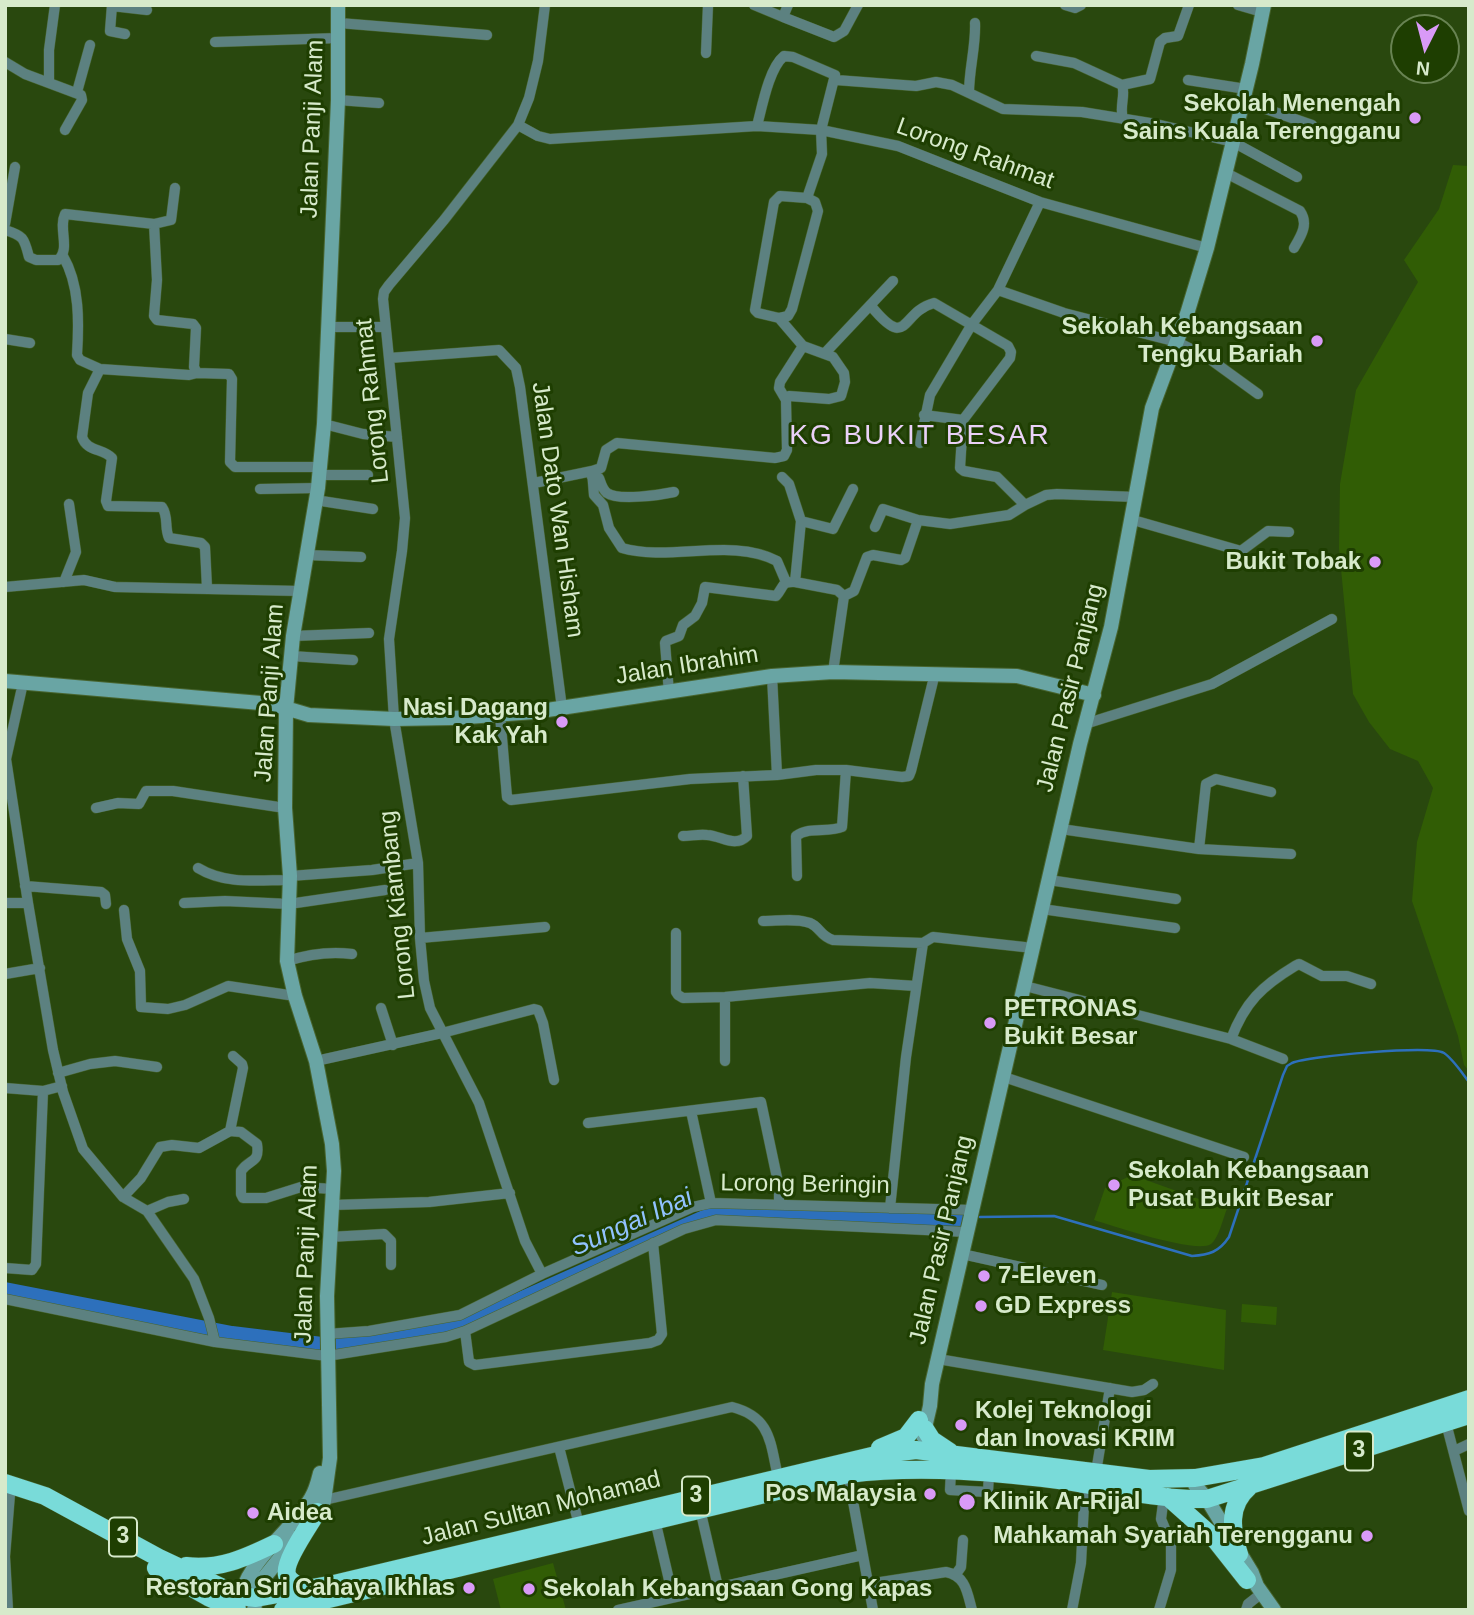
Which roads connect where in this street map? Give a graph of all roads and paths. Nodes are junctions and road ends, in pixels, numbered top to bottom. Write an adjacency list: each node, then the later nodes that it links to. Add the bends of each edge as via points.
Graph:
1 (55, 5): 27 (street)
2 (338, 5): 17 (main road, Jalan Panji Alam)
3 (545, 5): 35 (street, Lorong Rahmat, via 538,61)
4 (708, 5): 22 (street)
5 (754, 5): 15 (street)
6 (788, 5): 15 (street)
7 (858, 5): 15 (street, via 844,32 834,37)
8 (1065, 5): 9 (street)
9 (1081, 5)
10 (1189, 5): 28 (street, via 1178,36 1160,42 1150,79)
11 (1238, 5): 13 (street)
12 (112, 6): 14 (street); 18 (street, via 110,31)
13 (1263, 8): 31 (main road, Jalan Pasir Panjang)
14 (147, 10)
15 (783, 17)
16 (975, 23): 30 (street)
17 (339, 31): 19 (street); 20 (street); 32 (main road, Jalan Panji Alam)
18 (125, 34)
19 (486, 35)
20 (215, 42)
21 (90, 45): 29 (street)
22 (706, 53)
23 (1036, 56): 28 (street, via 1074,63)
24 (5, 62): 27 (street, via 25,75)
25 (836, 80): 30 (street, via 916,86 936,82); 37 (street, via 830,72 784,56 767,89); 39 (street)
26 (1188, 80): 31 (street)
27 (49, 82): 29 (street)
28 (1122, 85): 34 (street)
29 (76, 92): 38 (street, via 82,100)
30 (969, 93): 34 (street, via 1003,109)
31 (1244, 95): 36 (street); 40 (main road, Jalan Pasir Panjang)
32 (338, 100): 33 (street); 58 (main road, Jalan Panji Alam)
33 (379, 103)
34 (1123, 119): 40 (street)
35 (518, 125): 37 (street, Lorong Rahmat, via 550,139); 59 (street, Lorong Rahmat, via 384,292)
36 (1312, 125)
37 (757, 126): 39 (street, Lorong Rahmat)
38 (65, 130)
39 (821, 130): 45 (street, via 822,154); 46 (street, Lorong Rahmat, via 898,146)
40 (1233, 142): 42 (main road, Jalan Pasir Panjang); 43 (street)
41 (15, 167): 47 (street)
42 (1226, 173): 50 (main road, Jalan Pasir Panjang); 51 (street, via 1300,211 1305,223)
43 (1297, 177)
44 (175, 188): 48 (street, via 171,220)
45 (807, 198): 56 (street, via 815,202 818,211 792,309); 56 (street, via 780,196 774,202 755,310)
46 (1040, 202): 50 (street, Lorong Rahmat); 54 (street)
47 (5, 224)
48 (155, 225): 52 (street, via 65,214); 67 (street, via 154,316 193,324)
49 (5, 230): 52 (street, via 25,240 29,257 58,260)
50 (1207, 248): 61 (main road, Jalan Pasir Panjang)
51 (1294, 248)
52 (63, 256): 66 (street, via 71,272 78,314 77,355 85,364)
53 (893, 281): 55 (street)
54 (998, 290): 57 (street); 61 (street, via 1064,313)
55 (871, 306): 57 (street, via 888,327 901,327 934,303); 64 (street)
56 (779, 318): 63 (street)
57 (972, 324): 70 (street, via 930,395); 71 (street, via 1011,352)
58 (328, 327): 59 (street); 72 (main road, Jalan Panji Alam)
59 (385, 327): 65 (street, Lorong Rahmat)
60 (5, 339): 62 (street)
61 (1177, 342): 68 (street, via 1207,356); 83 (main road, Jalan Pasir Panjang, via 1152,408)
62 (30, 343)
63 (803, 346): 64 (street); 69 (street, via 779,382)
64 (825, 353): 69 (street, via 844,373 841,396 796,395)
65 (389, 358): 73 (street, Lorong Rahmat); 79 (street, Jalan Dato Wan Hisham, via 499,350 516,368)
66 (100, 369): 67 (street); 97 (street, via 88,393 82,438 88,447 112,458 108,506 162,508 167,514 169,538 205,547)
67 (197, 373): 78 (street, via 229,374 232,379 229,454 235,467)
68 (1258, 394)
69 (786, 400): 75 (street, via 784,456 617,443 606,450 601,468)
70 (925, 415): 71 (street); 74 (street)
71 (963, 420): 85 (street, via 960,468 997,477)
72 (324, 424): 73 (street); 78 (main road, Jalan Panji Alam)
73 (397, 437): 115 (street, Lorong Rahmat, via 405,518 389,639)
74 (920, 443)
75 (592, 474): 79 (street); 82 (street, via 611,495); 95 (street, via 594,495 622,548 754,554 776,561)
76 (368, 475): 78 (street)
77 (782, 477): 89 (street, via 789,484)
78 (318, 482): 80 (street); 86 (street); 92 (main road, Jalan Panji Alam)
79 (534, 483): 112 (street, Jalan Dato Wan Hisham)
80 (260, 488)
81 (852, 489): 89 (street, via 833,529)
82 (674, 492)
83 (1136, 497): 85 (street, via 1057,494); 88 (main road, Jalan Pasir Panjang)
84 (69, 504): 94 (street, via 76,552)
85 (1025, 505): 87 (street, via 1009,515 958,523)
86 (373, 509)
87 (918, 520): 90 (street, via 883,509); 99 (street, via 905,558 867,556 854,591)
88 (1133, 520): 91 (street, via 1241,551 1268,531); 111 (main road, Jalan Pasir Panjang)
89 (801, 521): 95 (street)
90 (875, 527)
91 (1289, 532)
92 (306, 555): 93 (street); 98 (main road, Jalan Panji Alam)
93 (361, 557)
94 (64, 582): 96 (street); 97 (street)
95 (791, 582): 99 (street, via 837,590); 110 (street, via 781,585 771,597 705,587 695,616 683,625 679,636 666,640)
96 (5, 587)
97 (207, 588): 98 (street)
98 (300, 591): 102 (main road, Jalan Panji Alam)
99 (844, 596): 105 (street)
100 (1332, 619): 116 (street, via 1212,684)
101 (369, 633): 102 (street)
102 (293, 636): 103 (main road, Jalan Panji Alam)
103 (291, 656): 104 (street); 113 (main road, Jalan Panji Alam)
104 (353, 660)
105 (832, 672): 106 (main road, Jalan Ibrahim); 107 (main road, Jalan Ibrahim)
106 (935, 673): 111 (main road, Jalan Ibrahim, via 1017,676); 117 (street, via 909,776)
107 (772, 676): 110 (main road, Jalan Ibrahim); 118 (street)
108 (5, 681): 109 (main road, Jalan Ibrahim)
109 (23, 683): 113 (main road, Jalan Ibrahim, via 272,704); 132 (street, via 6,759)
110 (668, 693): 112 (main road, Jalan Ibrahim)
111 (1094, 695): 116 (main road, Jalan Pasir Panjang)
112 (562, 708): 114 (main road, Jalan Ibrahim)
113 (286, 709): 115 (main road, Jalan Ibrahim, via 309,715); 122 (main road, Jalan Panji Alam)
114 (500, 715): 115 (main road, Jalan Ibrahim); 119 (street, via 509,799)
115 (394, 719): 127 (street, Lorong Kiambang)
116 (1086, 724): 123 (main road, Jalan Pasir Panjang)
117 (846, 770): 118 (street); 129 (street, via 842,827 799,833 795,839)
118 (777, 775): 119 (street)
119 (743, 776): 124 (street, via 749,831 743,841)
120 (1271, 792): 125 (street, via 1216,779 1206,784)
121 (96, 808): 122 (street, via 139,804 146,790)
122 (285, 808): 130 (main road, Jalan Panji Alam)
123 (1061, 829): 125 (street); 131 (main road, Jalan Pasir Panjang)
124 (683, 836)
125 (1199, 849): 126 (street)
126 (1291, 854)
127 (418, 863): 130 (street); 146 (street, Lorong Kiambang)
128 (198, 868): 130 (street, via 223,880)
129 (797, 876)
130 (290, 878): 139 (main road, Jalan Panji Alam)
131 (1049, 880): 134 (street); 140 (main road, Jalan Pasir Panjang)
132 (25, 886): 136 (street); 138 (street, via 102,892)
133 (385, 890): 139 (street)
134 (1176, 899)
135 (5, 903): 136 (street)
136 (28, 903): 151 (street)
137 (184, 903): 139 (street)
138 (106, 904)
139 (289, 904): 150 (main road, Jalan Panji Alam)
140 (1042, 909): 144 (street); 148 (main road, Jalan Pasir Panjang)
141 (124, 910): 156 (street, via 127,939 139,971 141,1007 185,1005 228,986)
142 (764, 921): 147 (street, via 810,923 833,940)
143 (545, 927): 146 (street)
144 (1175, 928)
145 (676, 933): 157 (street, via 678,995)
146 (420, 938): 159 (street, Lorong Kiambang, via 430,1008)
147 (923, 943): 148 (street, via 933,937); 154 (street)
148 (1034, 948): 155 (main road, Jalan Pasir Panjang)
149 (352, 954): 150 (street, via 309,954)
150 (286, 961): 156 (main road, Jalan Panji Alam)
151 (40, 968): 152 (street); 167 (street)
152 (5, 974)
153 (1371, 984): 160 (street, via 1347,976 1322,976 1299,964 1256,995 1240,1015)
154 (916, 986): 157 (street, via 870,983); 184 (street)
155 (1025, 986): 160 (street); 168 (main road, Jalan Pasir Panjang)
156 (295, 996): 164 (main road, Jalan Panji Alam)
157 (725, 998): 165 (street)
158 (380, 1008): 161 (street)
159 (442, 1033): 161 (street); 169 (street, via 538,1010); 178 (street, Lorong Kiambang, via 480,1102)
160 (1231, 1039): 163 (street)
161 (393, 1045): 164 (street)
162 (233, 1056): 175 (street, via 243,1068)
163 (1283, 1059)
164 (316, 1061): 177 (main road, Jalan Panji Alam, via 332,1144)
165 (725, 1061)
166 (157, 1067): 167 (street, via 115,1061)
167 (58, 1073): 170 (street)
168 (1004, 1077): 176 (street); 185 (main road, Jalan Pasir Panjang)
169 (554, 1080)
170 (62, 1086): 172 (street); 179 (street, via 83,1149)
171 (5, 1088): 172 (street)
172 (43, 1091): 192 (street, via 36,1264 26,1272)
173 (691, 1111): 174 (street); 181 (street); 182 (street, via 761,1102)
174 (588, 1123)
175 (230, 1131): 177 (street, via 242,1132 257,1144 256,1159 241,1171 243,1198 264,1199 301,1187); 179 (street, via 199,1148 160,1147)
176 (1244, 1157)
177 (333, 1189): 183 (main road, Jalan Panji Alam)
178 (510, 1193): 183 (street, via 429,1202); 193 (street, Lorong Kiambang, via 525,1241)
179 (123, 1197): 186 (street)
180 (184, 1199): 186 (street)
181 (711, 1203): 182 (street, Lorong Beringin); 193 (street, Lorong Beringin)
182 (779, 1204): 184 (street, Lorong Beringin)
183 (332, 1205): 188 (main road, Jalan Panji Alam)
184 (890, 1208): 185 (street, Lorong Beringin)
185 (973, 1210): 187 (main road, Jalan Pasir Panjang)
186 (147, 1211): 199 (street, via 194,1279)
187 (967, 1232): 189 (street, via 716,1220); 190 (main road, Jalan Pasir Panjang)
188 (329, 1237): 191 (street, via 384,1234 391,1241); 198 (main road, Jalan Panji Alam)
189 (653, 1244): 195 (street); 197 (street, via 662,1334 658,1340 475,1365 469,1362)
190 (962, 1254): 194 (street); 201 (main road, Jalan Pasir Panjang)
191 (391, 1265)
192 (5, 1268)
193 (542, 1274): 195 (street, Lorong Beringin)
194 (1102, 1285)
195 (531, 1291): 197 (street); 198 (street, Lorong Beringin, via 460,1315)
196 (5, 1299): 199 (street)
197 (465, 1331): 200 (street)
198 (327, 1334): 200 (main road, Jalan Panji Alam)
199 (215, 1342): 200 (street)
200 (327, 1356): 224 (main road, Jalan Panji Alam, via 330,1458)
201 (938, 1359): 203 (street); 207 (main road, Jalan Pasir Panjang, via 922,1405)
202 (1153, 1384): 203 (street, via 1139,1392)
203 (1110, 1388): 218 (street)
204 (1469, 1399): 214 (highway, Jalan Sultan Mohamad / 3)
205 (1469, 1415): 206 (highway, Jalan Sultan Mohamad / 3)
206 (1446, 1423): 211 (street); 220 (highway, Jalan Sultan Mohamad / 3)
207 (922, 1424): 210 (main road, Jalan Pasir Panjang, via 914,1442); 212 (highway); 213 (highway, via 898,1441)
208 (1469, 1444): 211 (street)
209 (559, 1447): 217 (street, via 732,1407 746,1410 764,1425); 224 (street); 228 (street)
210 (916, 1450): 212 (highway, Jalan Sultan Mohamad / 3); 213 (highway, Jalan Sultan Mohamad / 3); 215 (highway, via 925,1460); 216 (highway, via 907,1459)
211 (1454, 1451): 226 (street)
212 (953, 1462): 215 (highway, Jalan Sultan Mohamad / 3); 216 (highway, Jalan Sultan Mohamad / 3); 218 (highway, Jalan Sultan Mohamad / 3)
213 (826, 1465): 217 (highway, Jalan Sultan Mohamad / 3)
214 (1264, 1466): 219 (highway, Jalan Sultan Mohamad / 3, via 1195,1478); 222 (highway, 3, via 1222,1480)
215 (989, 1473): 218 (highway, Jalan Sultan Mohamad / 3)
216 (848, 1474): 225 (highway, Jalan Sultan Mohamad / 3); 232 (street)
217 (778, 1477): 228 (highway, Jalan Sultan Mohamad / 3)
218 (1091, 1478): 219 (highway, Jalan Sultan Mohamad / 3); 223 (highway, Jalan Sultan Mohamad / 3); 250 (street)
219 (1149, 1479): 222 (highway, 3)
220 (1249, 1487): 222 (highway, Jalan Sultan Mohamad / 3); 231 (highway, via 1240,1494 1233,1515)
221 (7, 1490): 233 (street); 234 (highway, 3, via 45,1496); 242 (highway, 3, via 77,1523)
222 (1200, 1494): 223 (highway, Jalan Sultan Mohamad / 3); 231 (main road); 237 (main road)
223 (1166, 1497): 237 (highway, via 1213,1537); 251 (street, via 1161,1519 1171,1543 1171,1570)
224 (317, 1504): 230 (main road); 239 (highway, via 286,1573 292,1583); 243 (main road)
225 (700, 1509): 227 (highway, Jalan Sultan Mohamad / 3); 238 (street)
226 (1469, 1511)
227 (656, 1520): 240 (highway, Jalan Sultan Mohamad / 3); 241 (street)
228 (579, 1525): 239 (highway, Jalan Sultan Mohamad / 3)
229 (963, 1540): 235 (street)
230 (274, 1544): 234 (highway, via 228,1564 187,1566); 243 (main road, via 246,1579)
231 (1239, 1554): 237 (main road)
232 (863, 1555): 236 (street); 238 (street)
233 (5, 1556): 244 (street)
234 (159, 1558): 243 (highway, 3)
235 (956, 1574): 236 (street); 249 (street, via 963,1580)
236 (868, 1584): 248 (street)
237 (1255, 1586): 252 (street); 253 (main road)
238 (718, 1587): 241 (street)
239 (305, 1589): 243 (highway, Jalan Sultan Mohamad / 3)
240 (348, 1594): 245 (highway, Jalan Sultan Mohamad / 3); 246 (highway)
241 (673, 1597): 247 (street)
242 (213, 1604): 243 (highway, 3)
243 (245, 1605)
244 (8, 1610)
245 (283, 1610)
246 (304, 1610)
247 (618, 1610)
248 (873, 1610)
249 (972, 1610)
250 (1072, 1610)
251 (1159, 1610)
252 (1246, 1610)
253 (1274, 1610)

